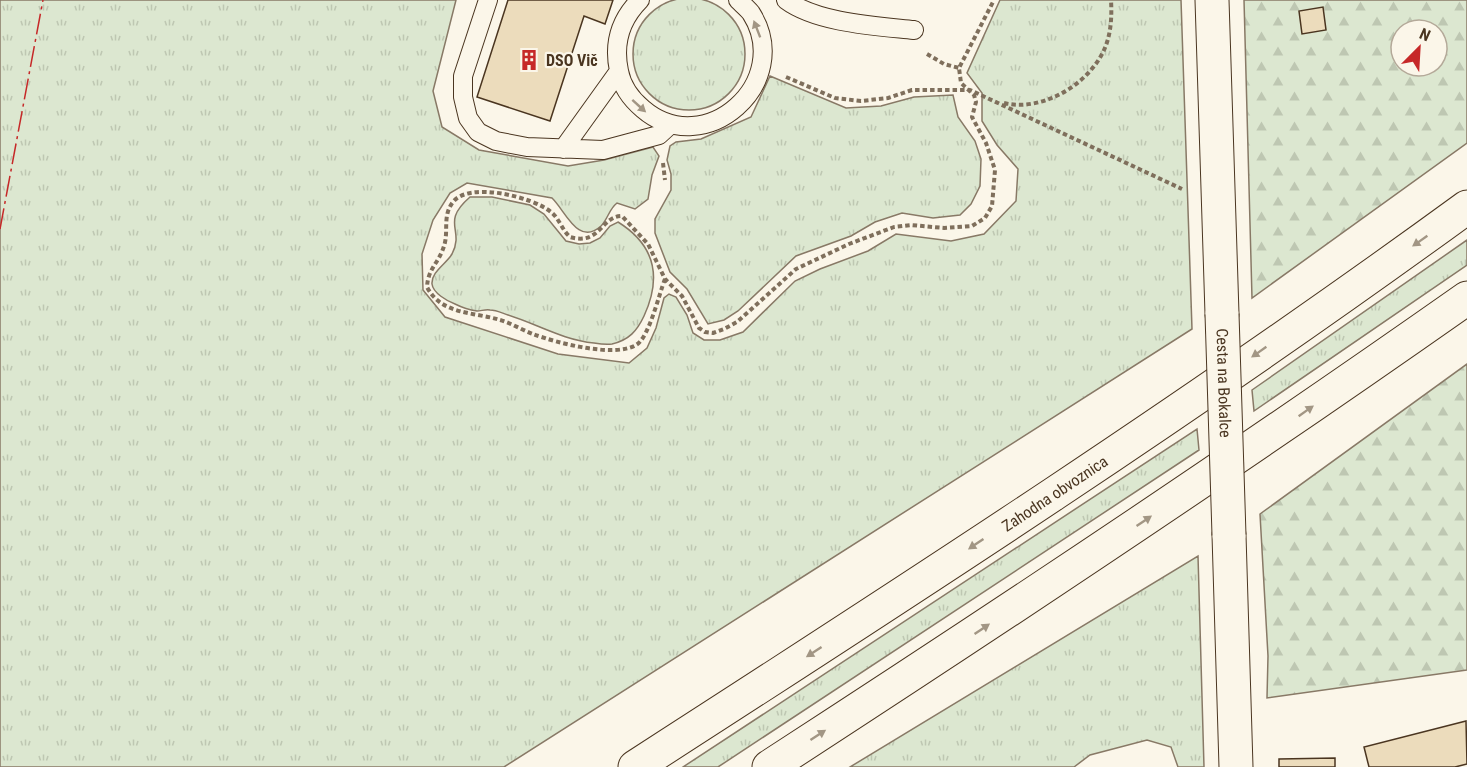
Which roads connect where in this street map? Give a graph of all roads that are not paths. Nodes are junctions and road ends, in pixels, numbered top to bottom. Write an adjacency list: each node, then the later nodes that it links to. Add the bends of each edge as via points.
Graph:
1 (488, 0): 9 (lane, via 463,76 468,118 478,132 496,141)
2 (640, 0): 7 (lane, via 628,12 618,34)
3 (738, 0): 8 (lane, one-way to 3, via 696,126 720,120 740,106 755,85 762,61 760,36 751,13)
4 (786, 0): 6 (lane, via 829,19)
5 (1212, 0): 14 (main road, Cesta na Bokalce, bridge)
6 (914, 30)
7 (619, 71): 8 (lane, one-way to 8, via 632,100 650,115); 9 (lane)
8 (671, 124): 9 (lane, via 659,135 603,150)
9 (563, 149)
10 (1467, 207): 12 (main road, Zahodna obvoznica, one-way to 12, via 1128,444)
11 (1467, 298): 13 (main road, one-way to 11, via 1287,425)
12 (635, 767)
13 (769, 767)
14 (1236, 767)

